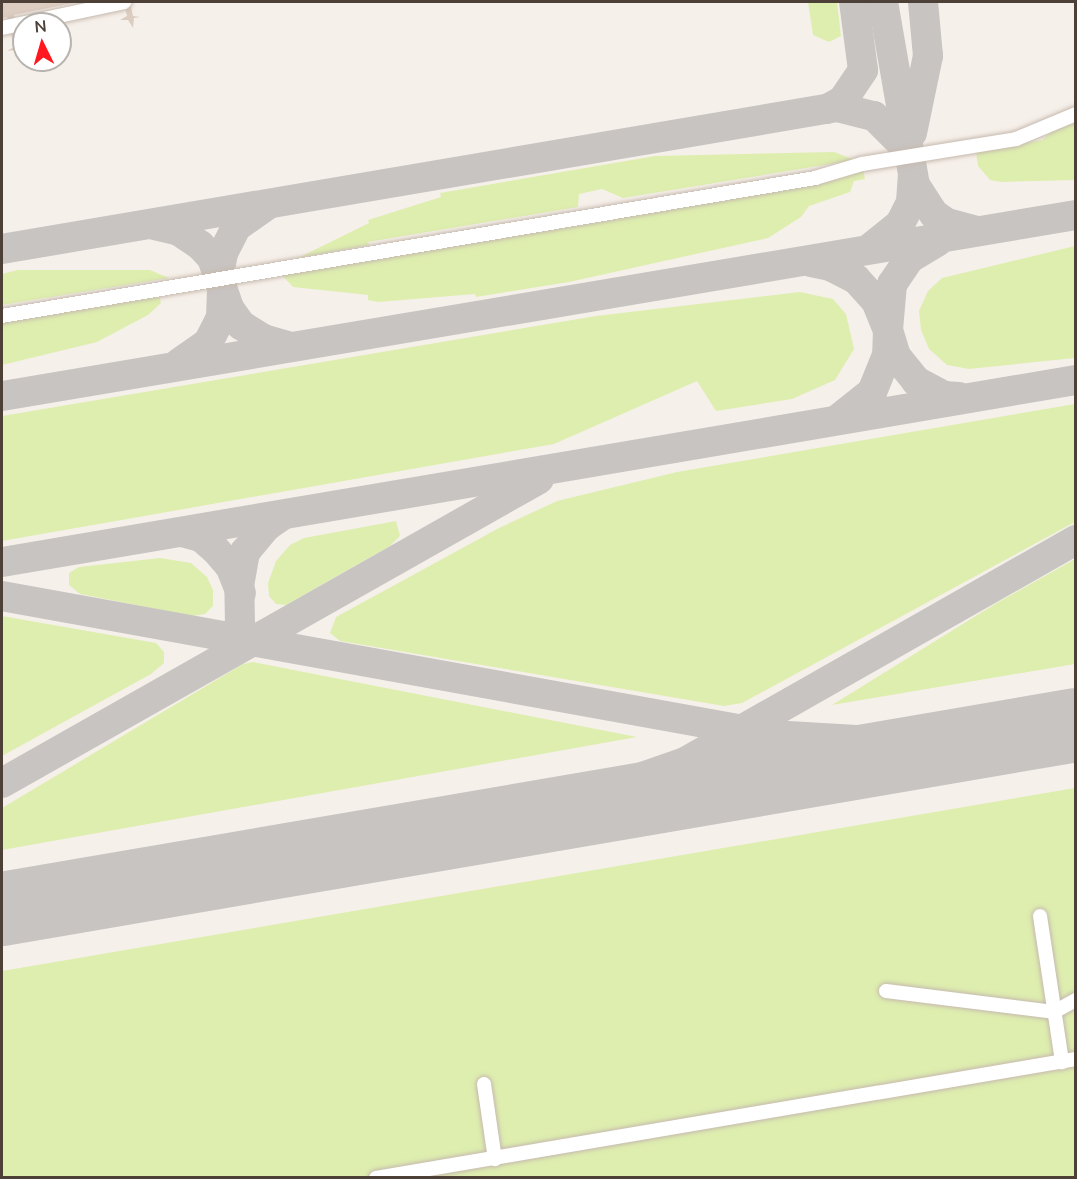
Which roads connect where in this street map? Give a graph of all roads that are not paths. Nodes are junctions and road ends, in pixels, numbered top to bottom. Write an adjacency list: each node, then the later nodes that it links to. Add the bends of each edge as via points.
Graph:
1 (124, 2): 2 (lane)
2 (2, 28)
3 (1076, 114): 4 (lane, via 1016,139 862,164 815,178)
4 (2, 316)
5 (1040, 916): 8 (lane)
6 (886, 991): 8 (lane)
7 (1076, 1000): 8 (lane)
8 (1054, 1011): 9 (lane)
9 (1069, 1060): 11 (lane)
10 (484, 1084): 11 (lane)
11 (495, 1159): 12 (lane)
12 (376, 1178)

